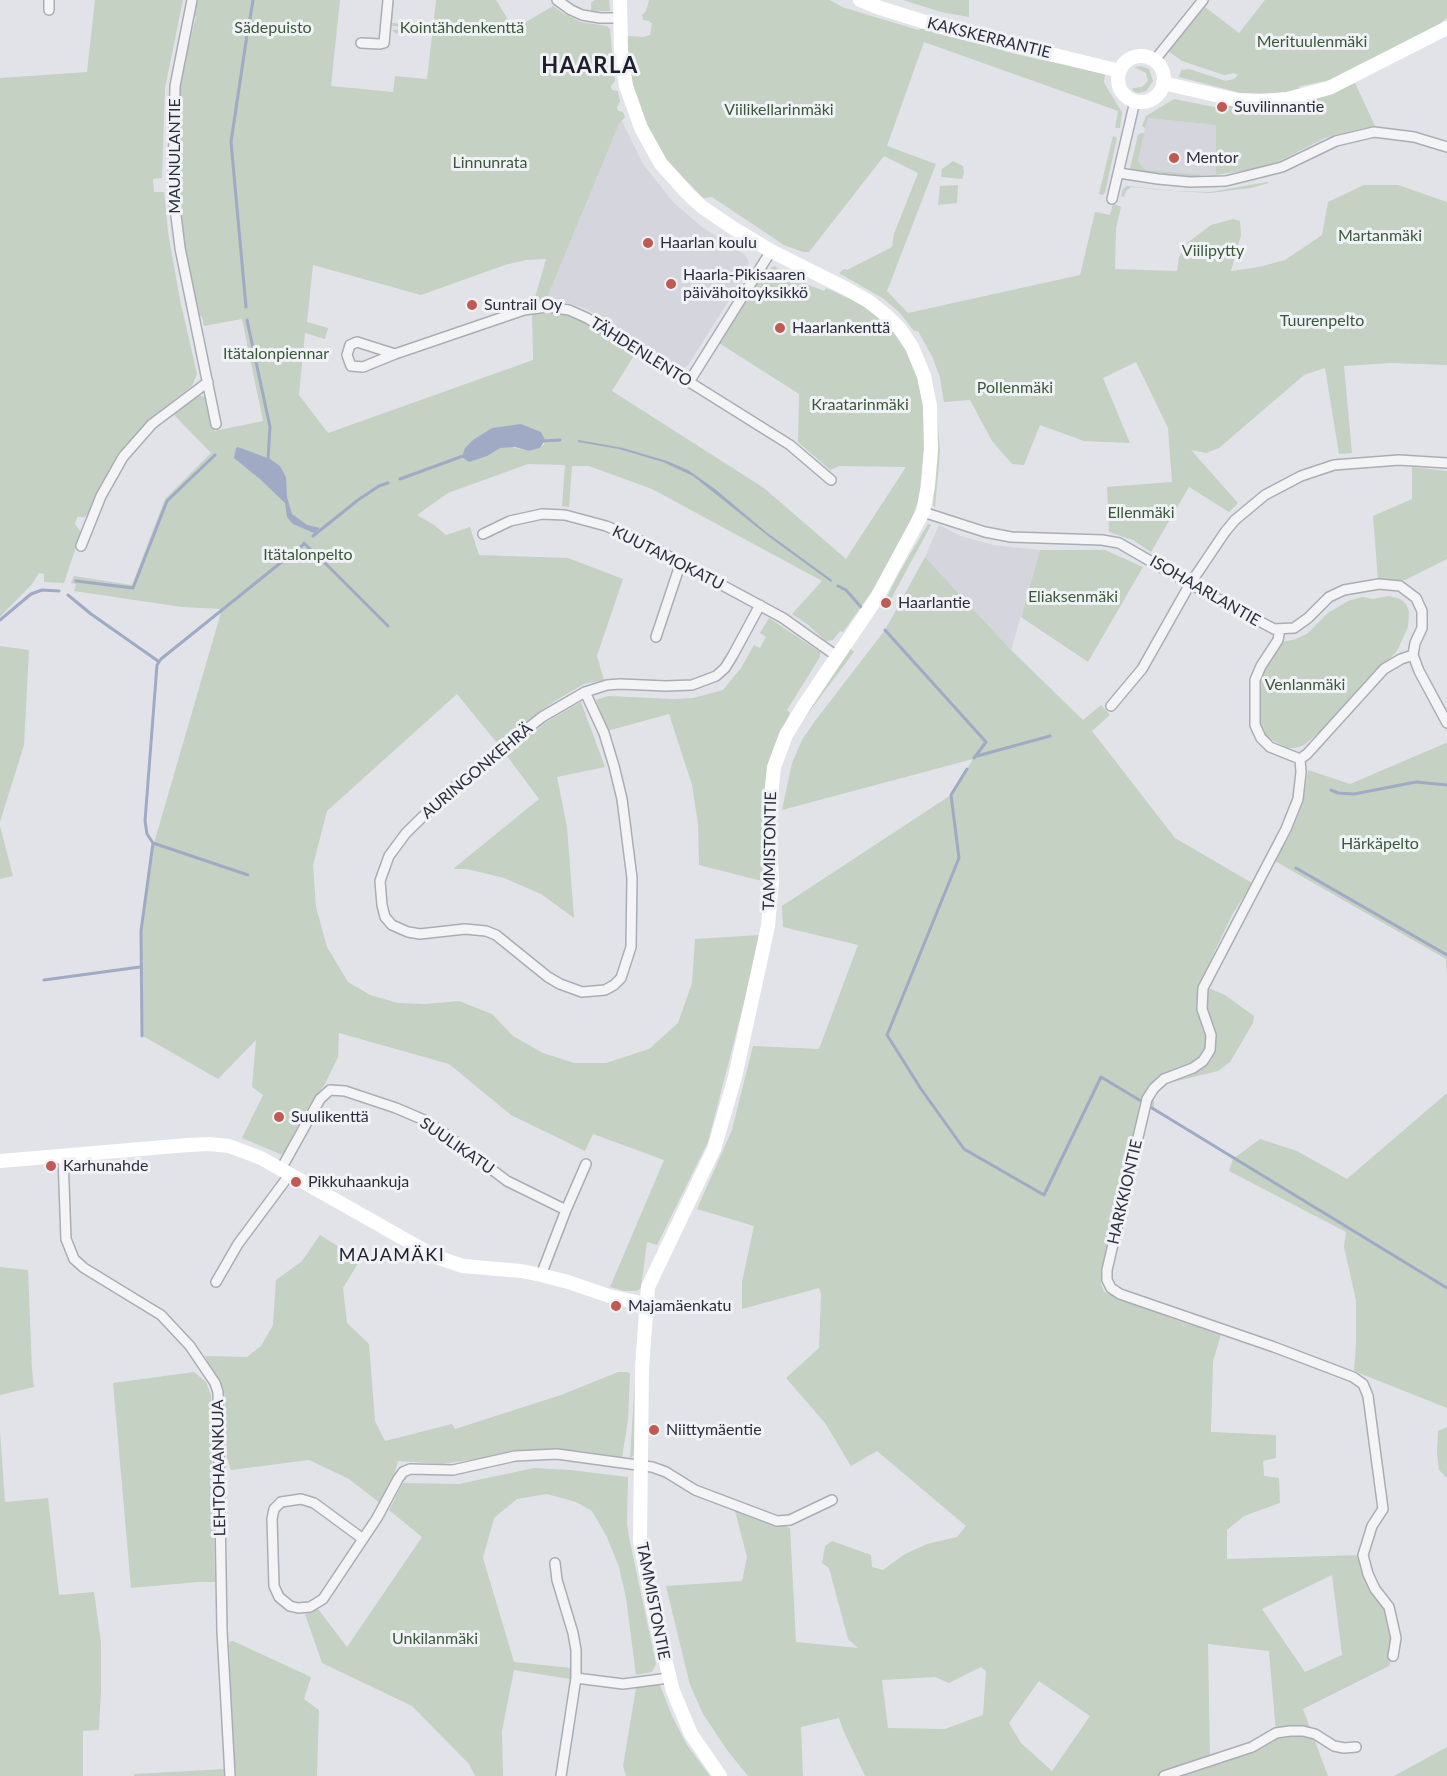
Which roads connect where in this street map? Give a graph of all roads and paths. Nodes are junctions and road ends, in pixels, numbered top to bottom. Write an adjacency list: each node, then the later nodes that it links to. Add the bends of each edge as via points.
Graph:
1 (192, 0): 19 (street, MAUNULANTIE, via 175,86 172,184 180,248)
2 (388, 0): 9 (street, via 384,43)
3 (557, 0): 7 (street, via 582,15)
4 (620, 0): 7 (street, TAMMISTONTIE)
5 (861, 0): 11 (street, KAKSKERRANTIE, via 948,29)
6 (1203, 0): 10 (street)
7 (620, 18): 17 (street, TAMMISTONTIE, via 626,86 637,120 656,156 702,207)
8 (1447, 28): 12 (street, via 1329,88 1297,97 1237,100)
9 (361, 43)
10 (1154, 61): 11 (street, via 1136,57); 12 (street, via 1162,72)
11 (1120, 70): 13 (street, via 1118,81 1122,91)
12 (1163, 82): 13 (street, via 1155,97 1146,102)
13 (1136, 101): 15 (street)
14 (1447, 147): 15 (street, via 1414,137 1374,132 1336,141 1271,171 1226,181 1158,180)
15 (1119, 173): 16 (street)
16 (1112, 199)
17 (771, 251): 20 (street); 24 (street, TAMMISTONTIE, via 868,301 900,329 912,347 924,376 930,406 931,450)
18 (394, 354): 18 (street, TÄHDENLENTO, via 357,368 351,366 347,355 350,345 357,342); 20 (street, TÄHDENLENTO, via 516,313 554,308 588,318)
19 (208, 382): 21 (street, MAUNULANTIE); 26 (street, via 152,424 123,458 101,496)
20 (689, 382): 23 (street, TÄHDENLENTO, via 790,445)
21 (216, 424)
22 (1447, 463): 28 (street, via 1349,463 1288,481 1235,520)
23 (831, 480)
24 (922, 512): 28 (street, ISOHAARLANTIE, via 1023,539 1112,541); 33 (street, TAMMISTONTIE, via 876,599)
25 (483, 534): 27 (street, KUUTAMOKATU, via 525,516 565,514 606,526)
26 (81, 546)
27 (681, 562): 29 (street, KUUTAMOKATU); 31 (street)
28 (1190, 584): 30 (street, ISOHAARLANTIE, via 1269,627); 35 (street, via 1142,669)
29 (760, 605): 33 (street, KUUTAMOKATU); 34 (street, AURINGONKEHRÄ, via 725,668 716,676 692,685 620,684)
30 (1280, 629): 32 (street, ISOHAARLANTIE, via 1301,624 1337,593 1390,584 1416,598 1422,611 1422,628); 37 (street, via 1278,640 1255,680 1255,725 1270,747)
31 (656, 637)
32 (1413, 655): 36 (street); 37 (street, via 1384,669)
33 (838, 657): 45 (street, TAMMISTONTIE, via 802,706 774,767 769,813 772,882 768,926 735,1077 714,1149 651,1276)
34 (585, 692): 34 (street, AURINGONKEHRÄ, via 542,717 449,791 406,833 389,856 380,881 385,917 392,925 420,934 486,931 550,978 582,992 605,990 621,978 633,922 627,831 614,766)
35 (1111, 706)
36 (1447, 723)
37 (1300, 759): 50 (street, HARKKIONTIE, via 1300,784 1293,812 1203,988 1202,1009 1211,1035 1210,1050 1193,1068 1164,1079 1147,1099 1107,1280 1120,1294 1274,1347 1363,1384 1368,1396 1383,1509 1372,1526 1363,1555 1368,1574 1389,1607 1396,1638)
38 (63, 1156): 39 (street); 41 (street, via 210,1144 239,1149); 54 (street, LEHTOHAANKUJA, via 66,1239 74,1259 161,1315 190,1346 218,1392 222,1631)
39 (1, 1158)
40 (586, 1164): 42 (street)
41 (285, 1172): 42 (street, SUULIKATU, via 320,1099 337,1089 424,1120 507,1181); 43 (street, via 436,1257 464,1266); 44 (street)
42 (566, 1210): 43 (street)
43 (541, 1275): 45 (street)
44 (216, 1282)
45 (645, 1304): 46 (street, TAMMISTONTIE)
46 (640, 1465): 47 (street, via 666,1472 695,1490 777,1521 790,1520); 48 (street, via 541,1454 453,1470 410,1469 398,1479); 52 (street, TAMMISTONTIE, via 640,1541)
47 (832, 1500)
48 (363, 1539): 48 (street, via 322,1599 310,1607 297,1608 279,1597 274,1586 272,1519 281,1502 301,1499 314,1503)
49 (555, 1563): 51 (street, via 556,1580 573,1633)
50 (1393, 1656)
51 (576, 1678): 52 (street, via 622,1684); 55 (street)
52 (669, 1678): 56 (street, TAMMISTONTIE, via 691,1734)
53 (1356, 1747): 57 (street, via 1334,1746 1303,1731 1276,1733 1240,1751)
54 (230, 1776)
55 (561, 1776)
56 (720, 1776)
57 (1164, 1776)

